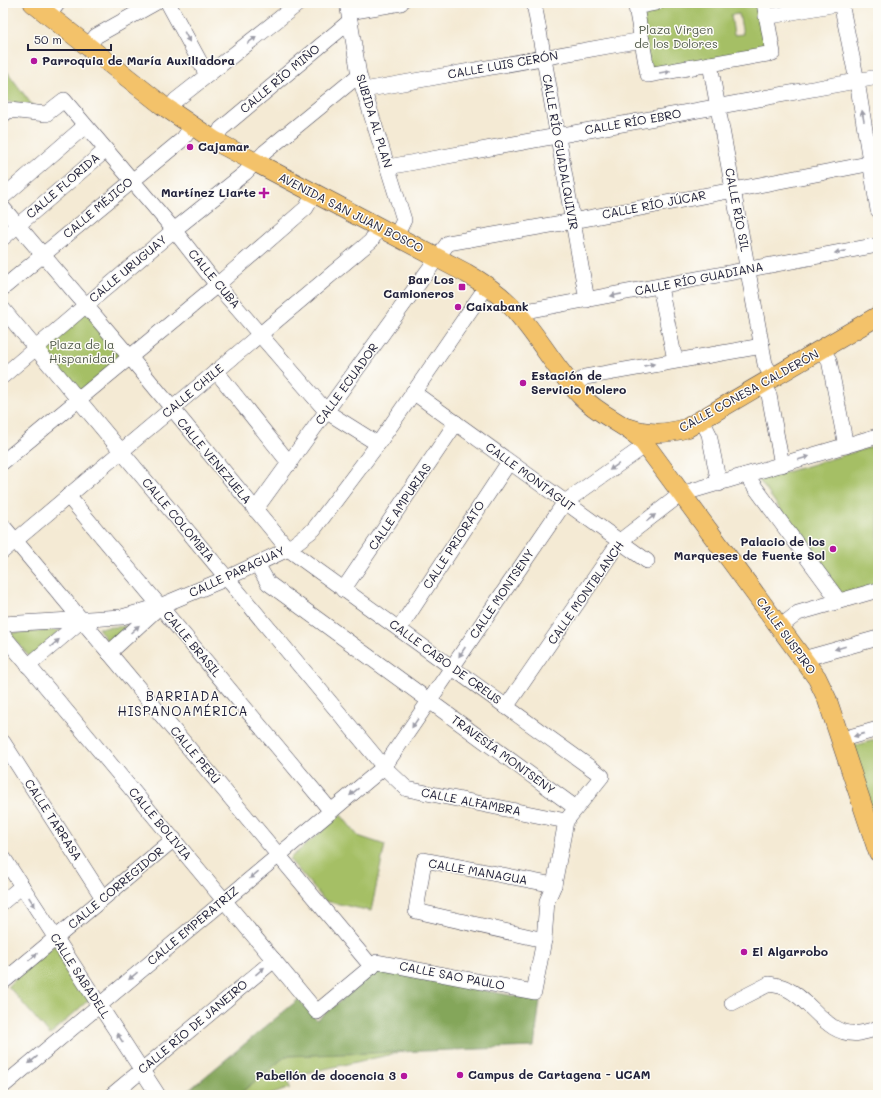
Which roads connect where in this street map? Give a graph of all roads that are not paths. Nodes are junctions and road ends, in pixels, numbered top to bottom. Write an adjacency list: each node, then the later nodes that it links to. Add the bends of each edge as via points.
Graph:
1 (33, 3): 9 (main road, AVENIDA SAN JUAN BOSCO)
2 (156, 3): 13 (street, via 96,36)
3 (168, 3): 16 (street, one-way to 16)
4 (299, 3): 16 (street, one-way to 4)
5 (400, 3): 11 (street)
6 (534, 3): 14 (street, CALLE RÍO GUADALQUIVIR)
7 (656, 3): 12 (street, via 636,7)
8 (841, 3): 10 (street); 19 (street)
9 (53, 9): 13 (main road, AVENIDA SAN JUAN BOSCO)
10 (765, 10): 15 (street, via 773,53)
11 (348, 12): 17 (street, SUBIDA AL PLAN); 27 (street, CALLE RÍO MIÑO, via 220,129)
12 (642, 40): 14 (street, CALLE LUIS CERÓN); 15 (street, one-way to 15, via 648,76)
13 (88, 47): 22 (main road, AVENIDA SAN JUAN BOSCO)
14 (543, 58): 20 (street, CALLE LUIS CERÓN); 26 (street, CALLE RÍO GUADALQUIVIR)
15 (710, 64): 21 (street, CALLE RÍO SIL)
16 (207, 75): 22 (street, via 176,100)
17 (359, 75): 20 (street, SUBIDA AL PLAN); 29 (street, CALLE URUGUAY)
18 (878, 77): 19 (street, CALLE RÍO EBRO)
19 (857, 81): 21 (street, CALLE RÍO EBRO); 30 (street, one-way to 19)
20 (364, 90): 31 (street, SUBIDA AL PLAN)
21 (717, 107): 26 (street, CALLE RÍO EBRO); 33 (street, CALLE RÍO SIL)
22 (168, 110): 25 (main road, AVENIDA SAN JUAN BOSCO)
23 (3, 116): 24 (street, CALLE CUBA, via 9,110 46,114 64,100)
24 (85, 126): 28 (street, CALLE CUBA); 35 (street)
25 (192, 126): 27 (main road, AVENIDA SAN JUAN BOSCO); 32 (street, CALLE MÉJICO, via 183,139)
26 (558, 136): 31 (street, CALLE RÍO EBRO); 38 (street, CALLE RÍO GUADALQUIVIR)
27 (214, 141): 29 (main road, AVENIDA SAN JUAN BOSCO)
28 (106, 150): 32 (street, CALLE CUBA); 39 (street, CALLE FLORIDA)
29 (255, 163): 34 (main road, AVENIDA SAN JUAN BOSCO); 41 (street, CALLE URUGUAY)
30 (875, 163): 33 (street, CALLE RÍO JÚCAR); 37 (street)
31 (388, 168): 42 (street, SUBIDA AL PLAN, via 404,220)
32 (131, 180): 41 (street, CALLE CUBA); 45 (street, CALLE MÉJICO)
33 (733, 190): 38 (street, CALLE RÍO JÚCAR); 47 (street, CALLE RÍO SIL)
34 (314, 194): 40 (main road, AVENIDA SAN JUAN BOSCO); 48 (street, via 306,208)
35 (3, 197)
36 (3, 208): 39 (street, CALLE VENEZUELA)
37 (878, 210)
38 (573, 221): 46 (street, CALLE RÍO JÚCAR, via 448,243); 52 (street, CALLE RÍO GUADALQUIVIR)
39 (18, 225): 43 (street, CALLE FLORIDA); 45 (street, CALLE VENEZUELA)
40 (379, 227): 42 (main road, AVENIDA SAN JUAN BOSCO); 57 (street, CALLE CHILE, via 371,241)
41 (174, 230): 48 (street, CALLE CUBA); 53 (street, CALLE URUGUAY)
42 (396, 236): 46 (main road, AVENIDA SAN JUAN BOSCO)
43 (3, 238)
44 (878, 245): 47 (street, CALLE RÍO GUADIANA, one-way to 47)
45 (43, 254): 51 (street, CALLE MÉJICO); 53 (street, CALLE VENEZUELA)
46 (438, 258): 49 (main road, AVENIDA SAN JUAN BOSCO); 70 (street, CALLE ECUADOR)
47 (748, 270): 50 (street, CALLE RÍO GUADIANA); 58 (street, CALLE RÍO SIL)
48 (217, 285): 57 (street, CALLE CUBA); 61 (street)
49 (487, 286): 56 (main road, AVENIDA SAN JUAN BOSCO, via 502,296); 67 (street, CALLE PARAGUAY)
50 (660, 286): 52 (street, CALLE RÍO GUADIANA, one-way to 52); 62 (street)
51 (3, 288)
52 (587, 300): 56 (street, CALLE RÍO GUADIANA, via 532,310)
53 (85, 305): 59 (street, CALLE URUGUAY); 61 (street, CALLE VENEZUELA)
54 (3, 309): 59 (street, CALLE COLOMBIA)
55 (878, 316): 60 (main road, CALLE CONESA CALDERÓN)
56 (521, 318): 66 (main road, AVENIDA SAN JUAN BOSCO)
57 (261, 333): 63 (street, CALLE CHILE); 70 (street, CALLE CUBA)
58 (762, 346): 62 (street); 65 (street, CALLE RÍO SIL)
59 (36, 348): 64 (street, CALLE URUGUAY); 68 (street, CALLE COLOMBIA)
60 (822, 349): 65 (main road, CALLE CONESA CALDERÓN); 78 (street, via 829,360)
61 (129, 356): 68 (street); 69 (street, CALLE VENEZUELA)
62 (676, 360): 66 (street, one-way to 62, via 585,377)
63 (216, 372): 69 (street, CALLE CHILE); 82 (street)
64 (3, 376)
65 (768, 381): 71 (main road, CALLE CONESA CALDERÓN); 83 (street, CALLE RÍO SIL)
66 (572, 387): 72 (main road, AVENIDA SAN JUAN BOSCO, via 588,403)
67 (412, 392): 73 (street, CALLE MONTAGUT); 77 (street, CALLE PARAGUAY)
68 (78, 398): 79 (street, CALLE COLOMBIA); 80 (street)
69 (171, 409): 79 (street, CALLE CHILE); 90 (street, CALLE VENEZUELA)
70 (327, 412): 77 (street, CALLE CUBA); 82 (street, CALLE ECUADOR)
71 (702, 420): 74 (main road, CALLE CONESA CALDERÓN); 86 (street, via 709,434)
72 (613, 421): 76 (main road, CALLE CONESA CALDERÓN)
73 (456, 423): 81 (street, CALLE MONTAGUT); 99 (street, CALLE AMPURIAS)
74 (671, 433): 76 (main road, CALLE CONESA CALDERÓN); 85 (main road, via 664,439 662,449)
75 (878, 436): 78 (street)
76 (647, 439): 85 (main road, CALLE SUSPIRO); 89 (street, CALLE MONTSENY, one-way to 89)
77 (378, 444): 94 (street, CALLE PARAGUAY, via 314,529)
78 (846, 446): 83 (street, one-way to 78)
79 (121, 451): 88 (street, CALLE CHILE); 98 (street, CALLE COLOMBIA)
80 (3, 462)
81 (509, 462): 89 (street, CALLE MONTAGUT); 105 (street, CALLE PRIORATO)
82 (290, 464): 90 (street, CALLE ECUADOR)
83 (782, 465): 84 (street)
84 (746, 475): 86 (street); 101 (street)
85 (669, 477): 87 (main road, CALLE SUSPIRO)
86 (719, 484): 87 (street)
87 (681, 494): 93 (street, CALLE MONTBLANCH, one-way to 87); 106 (main road, CALLE SUSPIRO)
88 (68, 496): 92 (street, CALLE CHILE); 102 (street, CALLE BRASIL)
89 (565, 502): 93 (street, CALLE MONTAGUT); 112 (street, CALLE MONTSENY, one-way to 112)
90 (255, 510): 94 (street, CALLE VENEZUELA)
91 (3, 526): 92 (street, CALLE PERÚ)
92 (15, 540): 95 (street, CALLE CHILE); 103 (street, CALLE PERÚ)
93 (620, 541): 96 (street, CALLE MONTAGUT); 114 (street, CALLE MONTBLANCH)
94 (288, 549): 97 (street, CALLE PARAGUAY); 99 (street, CALLE CABO DE CREUS)
95 (3, 551)
96 (647, 561)
97 (257, 564): 98 (street, CALLE PARAGUAY); 113 (street, TRAVESÍA MONTSENY, via 268,583)
98 (227, 578): 102 (street, CALLE PARAGUAY); 118 (street, CALLE COLOMBIA)
99 (344, 590): 105 (street, CALLE CABO DE CREUS)
100 (878, 590): 101 (street)
101 (839, 601): 106 (street, via 798,613 785,623)
102 (160, 606): 103 (street, CALLE PARAGUAY, via 122,617); 109 (street, one-way to 102); 120 (street, CALLE BRASIL)
103 (82, 620): 104 (street, CALLE PARAGUAY); 109 (street, CALLE PERÚ); 111 (street, one-way to 103)
104 (3, 624)
105 (399, 629): 112 (street, CALLE CABO DE CREUS)
106 (782, 630): 110 (main road, CALLE SUSPIRO)
107 (3, 635): 111 (street, CALLE BOLIVIA)
108 (878, 638): 110 (street, one-way to 110, via 810,657)
109 (109, 652): 125 (street, CALLE PERÚ)
110 (807, 665): 117 (main road, CALLE SUSPIRO, via 825,693)
111 (28, 666): 123 (street, CALLE BOLIVIA)
112 (452, 667): 113 (street, CALLE MONTSENY); 114 (street, CALLE CABO DE CREUS)
113 (429, 701): 118 (street, CALLE MONTSENY, one-way to 118); 119 (street, TRAVESÍA MONTSENY)
114 (506, 707): 119 (street, CALLE CABO DE CREUS, via 602,776)
115 (878, 729): 117 (street, one-way to 117, via 846,738)
116 (3, 742): 129 (street, CALLE TARRASA)
117 (842, 743): 122 (main road, CALLE SUSPIRO)
118 (384, 767): 120 (street, CALLE EMPERATRIZ, one-way to 120); 121 (street, CALLE ALFAMBRA, via 407,789)
119 (576, 808): 121 (street)
120 (331, 811): 125 (street, CALLE EMPERATRIZ)
121 (566, 821): 128 (street)
122 (873, 822): 124 (main road, CALLE SUSPIRO)
123 (174, 840): 129 (street, CALLE CORREGIDOR); 130 (street, CALLE BOLIVIA)
124 (878, 852)
125 (279, 855): 130 (street, CALLE EMPERATRIZ, one-way to 130); 135 (street, CALLE PERÚ)
126 (3, 857): 127 (street, CALLE SABADELL)
127 (13, 879): 131 (street); 132 (street, CALLE SABADELL, one-way to 132)
128 (554, 885): 133 (street, via 546,901); 133 (street, CALLE MANAGUA, via 424,860 416,912)
129 (103, 898): 132 (street, CALLE CORREGIDOR)
130 (224, 900): 134 (street, CALLE BOLIVIA); 138 (street, CALLE EMPERATRIZ, one-way to 138)
131 (3, 902)
132 (55, 938): 136 (street, CALLE CORREGIDOR, one-way to 132); 138 (street, CALLE SABADELL)
133 (544, 940): 135 (street, CALLE SAO PAULO, via 534,992 378,962)
134 (274, 960): 135 (street, CALLE BOLIVIA, via 317,1012); 140 (street, CALLE RÍO DE JANEIRO, one-way to 134)
135 (372, 967)
136 (3, 982)
137 (732, 1003): 139 (street, via 769,984 797,995 821,1019 841,1031 859,1034)
138 (98, 1005): 140 (street, CALLE SABADELL, one-way to 138); 141 (street, CALLE EMPERATRIZ, one-way to 141)
139 (878, 1028)
140 (141, 1070): 142 (street, CALLE RÍO DE JANEIRO); 143 (street, CALLE SABADELL)
141 (3, 1086)
142 (112, 1095)
143 (158, 1095)

